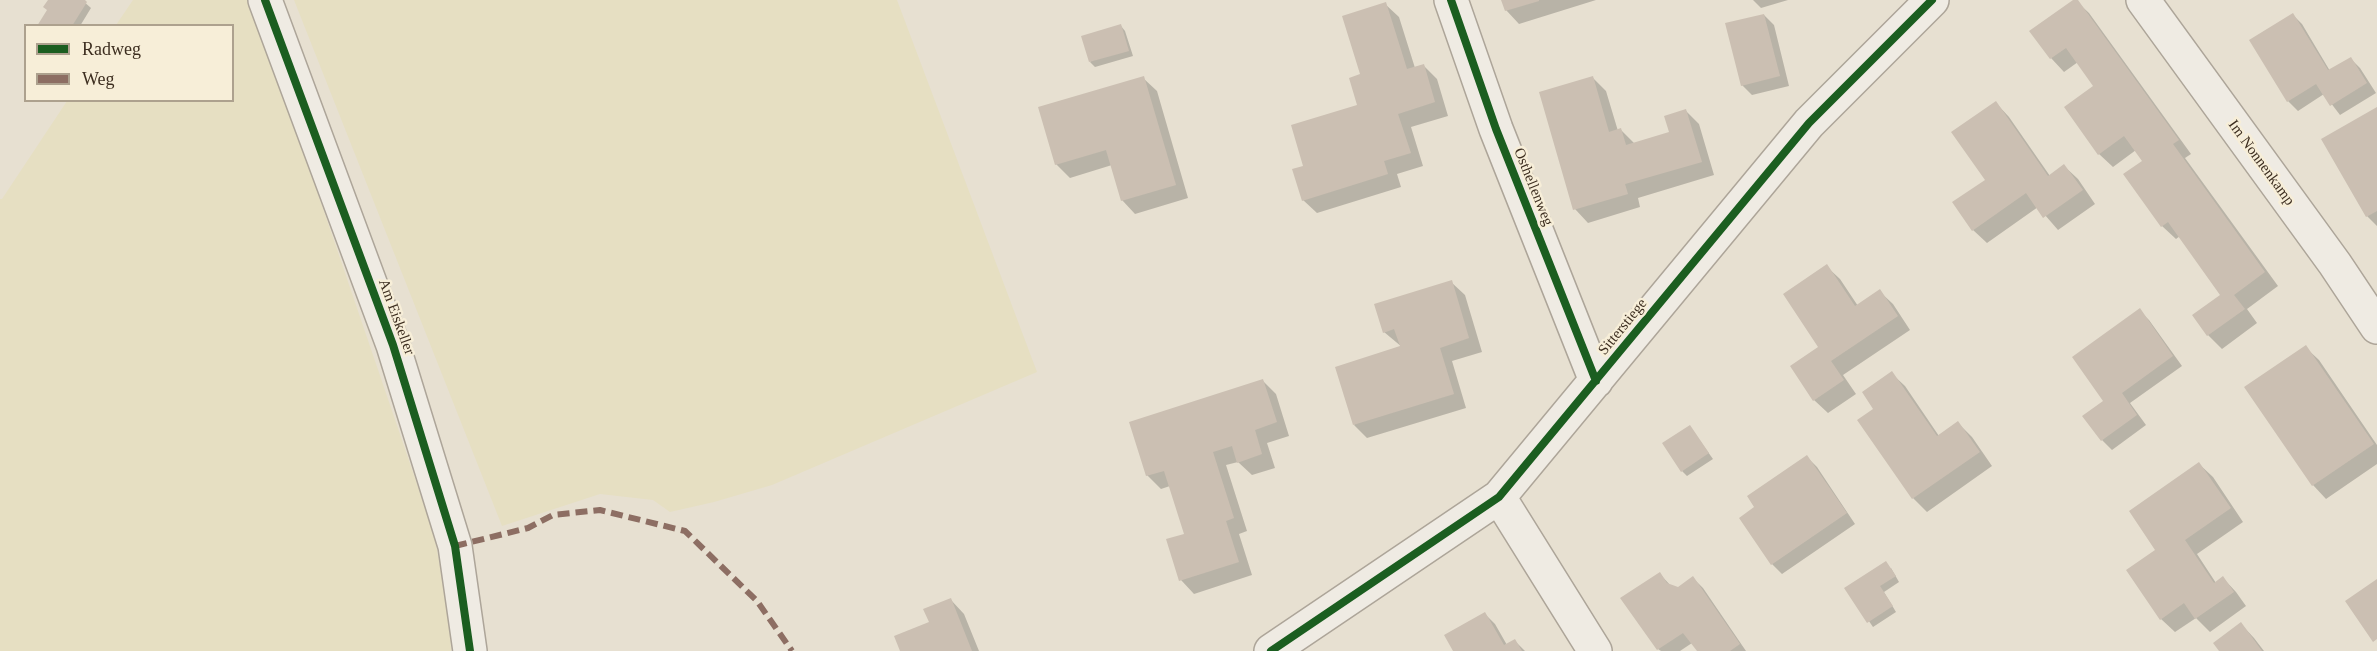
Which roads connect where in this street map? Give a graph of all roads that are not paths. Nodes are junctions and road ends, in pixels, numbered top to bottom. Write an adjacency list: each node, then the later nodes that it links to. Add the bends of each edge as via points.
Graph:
1 (265, 0): 8 (street, Am Eiskeller, via 393,345 456,546)
2 (1451, 0): 6 (street, Osthellenweg, via 1496,129)
3 (1932, 0): 6 (street, Sitterstiege, via 1809,123)
4 (2143, 0): 5 (street, Im Nonnenkamp)
5 (2377, 327)
6 (1596, 381): 7 (street, Sitterstiege)
7 (1499, 497): 9 (street, Sitterstiege); 10 (street)
8 (470, 651)
9 (1271, 651)
10 (1595, 651)

